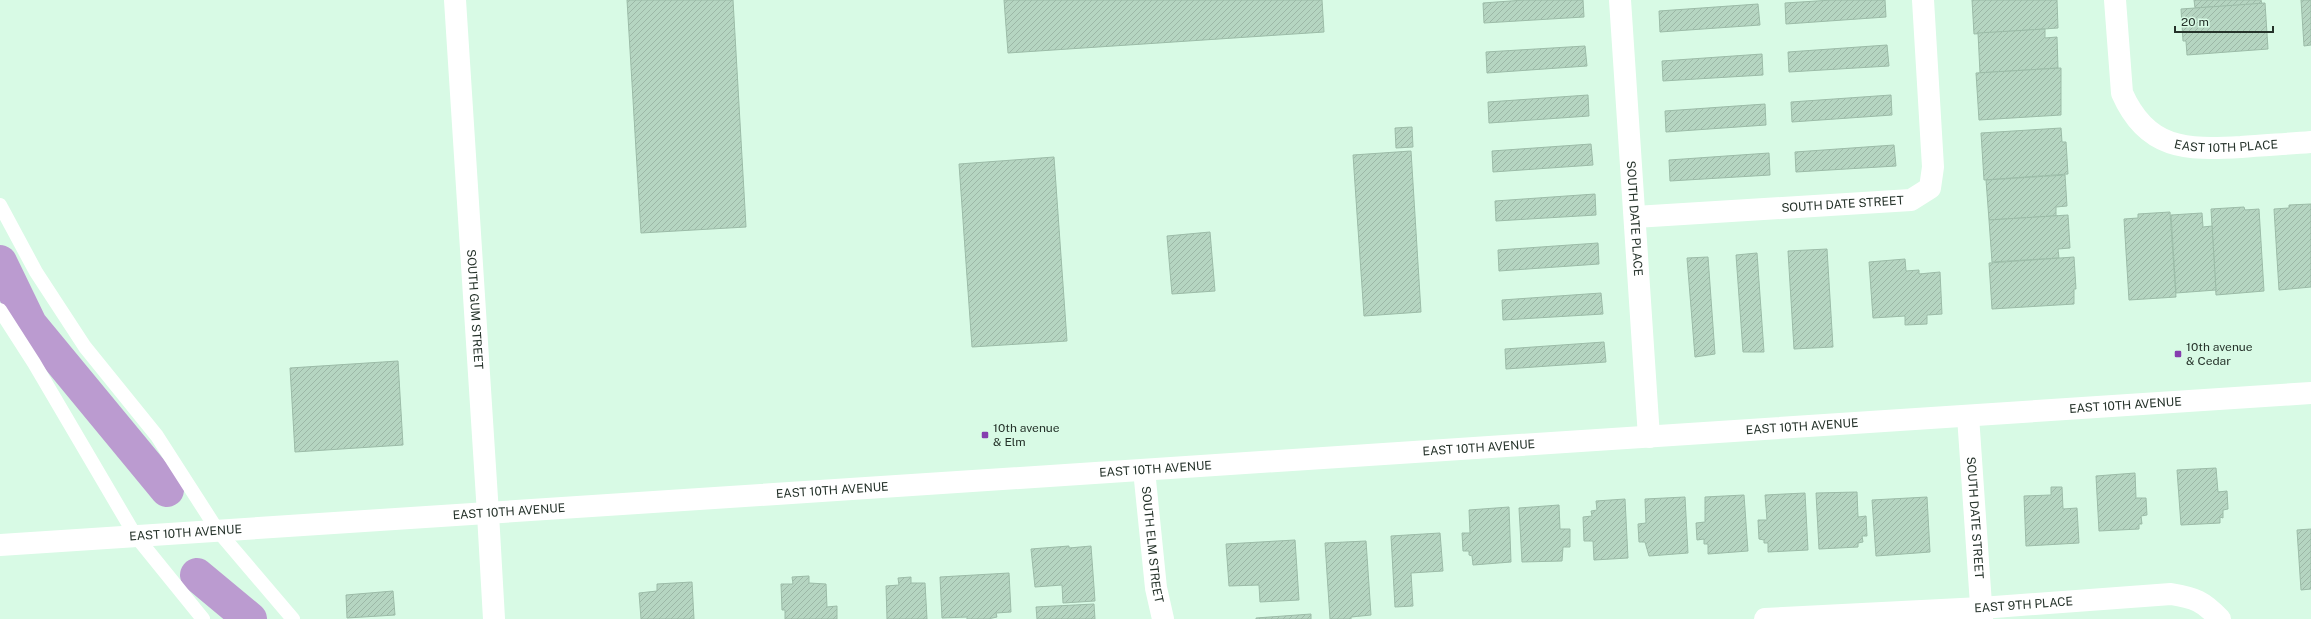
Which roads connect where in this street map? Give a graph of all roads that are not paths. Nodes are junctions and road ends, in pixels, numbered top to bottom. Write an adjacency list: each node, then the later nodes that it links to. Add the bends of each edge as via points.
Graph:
1 (454, 0): 13 (street, SOUTH GUM STREET)
2 (1620, 0): 7 (street, SOUTH DATE PLACE)
3 (1923, 0): 7 (street, SOUTH DATE STREET, via 1933,167 1930,188 1911,200)
4 (2115, 0): 5 (street, EAST 10TH PLACE, via 2122,93 2128,107 2146,129 2179,146 2200,149)
5 (2311, 142)
6 (0, 205): 14 (lane, via 36,272 85,347 157,436)
7 (1635, 217): 11 (street, SOUTH DATE PLACE)
8 (0, 310): 15 (lane)
9 (2311, 393): 10 (street, EAST 10TH AVENUE)
10 (1968, 416): 11 (street, EAST 10TH AVENUE); 18 (street, SOUTH DATE STREET)
11 (1649, 437): 12 (street, EAST 10TH AVENUE)
12 (1144, 470): 13 (street, EAST 10TH AVENUE); 22 (street, SOUTH ELM STREET, via 1156,588)
13 (488, 514): 14 (street, EAST 10TH AVENUE); 21 (street, SOUTH GUM STREET)
14 (218, 531): 15 (street, EAST 10TH AVENUE); 20 (lane)
15 (135, 535): 16 (street, EAST 10TH AVENUE); 19 (lane)
16 (0, 545)
17 (2214, 612): 18 (street, EAST 9TH PLACE, via 2193,597 2171,594)
18 (1981, 613): 23 (street, EAST 9TH PLACE)
19 (203, 619)
20 (293, 619)
21 (494, 619)
22 (1163, 619)
23 (1765, 619)

